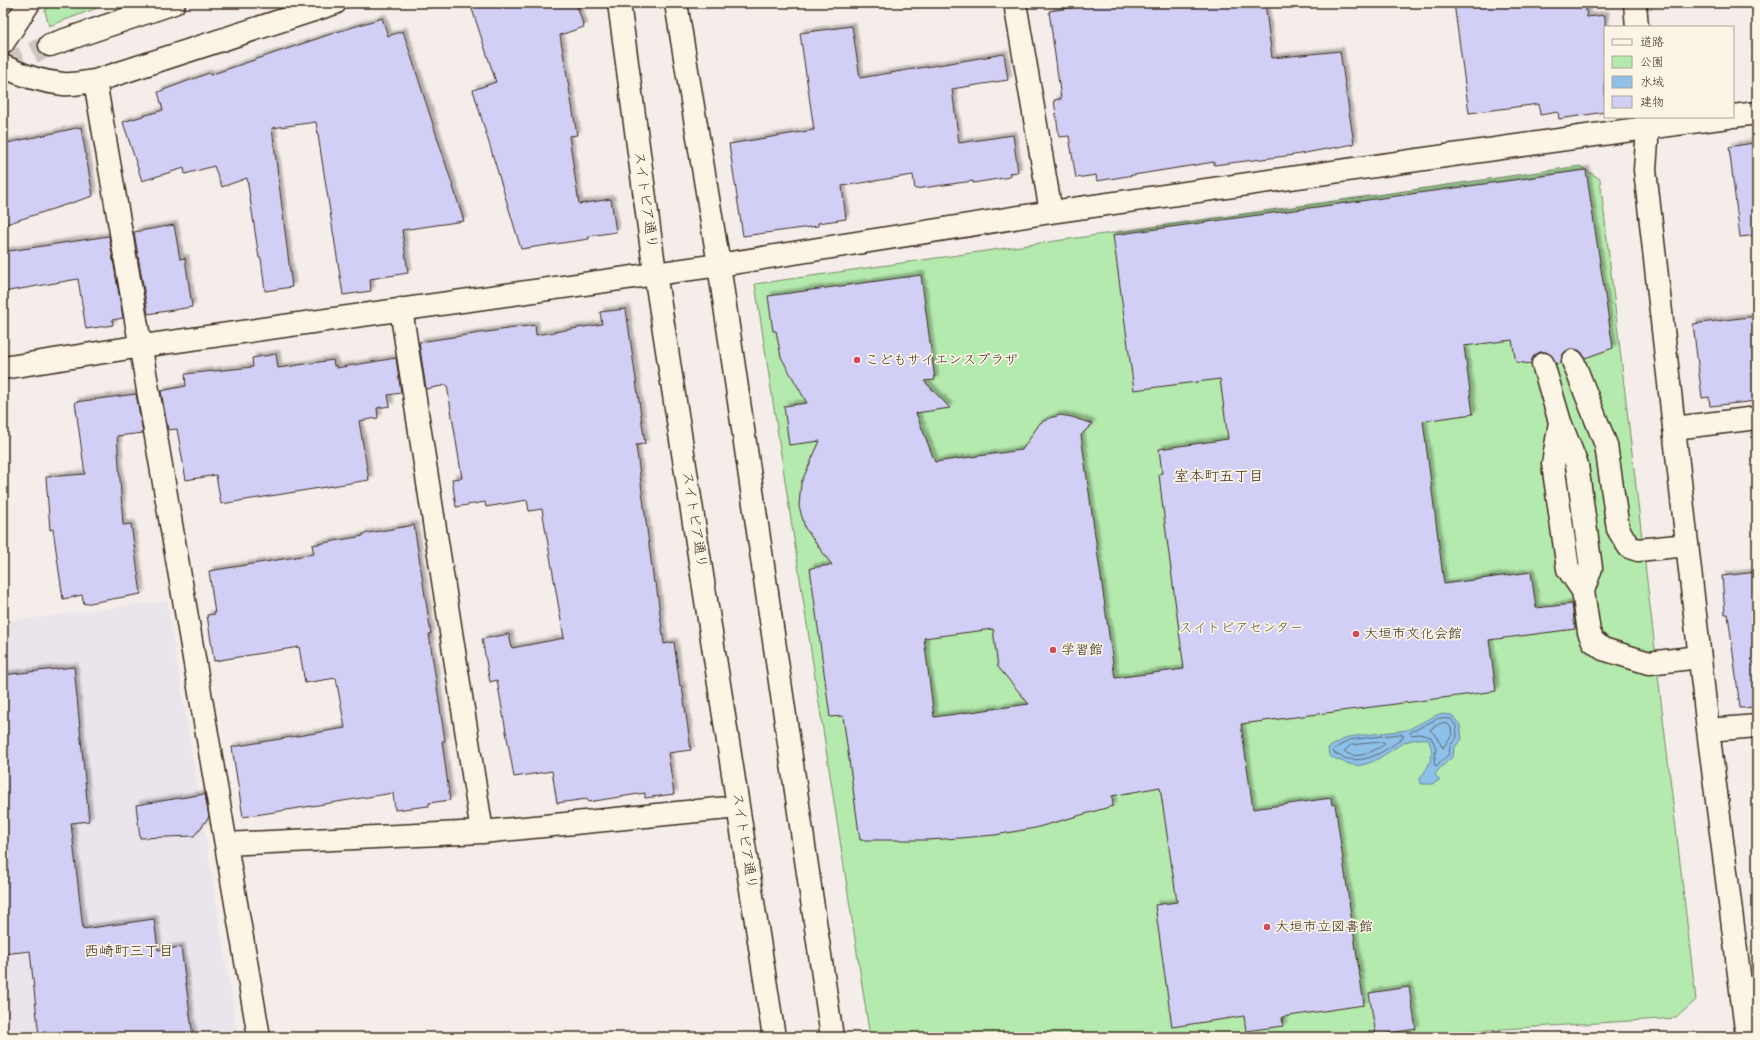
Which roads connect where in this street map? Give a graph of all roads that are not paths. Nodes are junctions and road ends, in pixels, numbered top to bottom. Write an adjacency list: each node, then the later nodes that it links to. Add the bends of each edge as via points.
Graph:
1 (29, 3): 9 (street)
2 (174, 3): 10 (street)
3 (335, 3): 12 (street)
4 (619, 3): 19 (street, スイトピア通り)
5 (676, 3): 18 (street)
6 (1015, 3): 17 (street)
7 (1634, 3): 8 (street)
8 (1637, 26)
9 (3, 43)
10 (50, 45)
11 (3, 66): 12 (street, via 42,80 64,84)
12 (95, 82): 21 (street)
13 (1757, 113): 14 (street)
14 (1734, 116)
15 (1712, 118): 16 (street)
16 (1647, 122): 17 (street); 26 (street, via 1644,170)
17 (1051, 212): 18 (street)
18 (719, 265): 19 (street); 36 (street)
19 (655, 273): 20 (street); 31 (street, スイトピア通り)
20 (401, 309): 21 (street); 32 (street)
21 (142, 346): 24 (street); 33 (street)
22 (1573, 361): 27 (street, via 1606,445 1618,529 1629,547 1638,550)
23 (1543, 364): 28 (street, via 1560,422 1553,464 1568,569 1583,591 1589,632 1593,641 1603,649 1649,662)
24 (3, 368)
25 (1757, 418): 26 (street)
26 (1674, 428): 27 (street)
27 (1687, 545): 28 (street)
28 (1699, 657): 30 (street)
29 (1757, 726): 30 (street)
30 (1708, 730): 37 (street)
31 (738, 807): 32 (street); 35 (street, スイトピア通り)
32 (482, 832): 33 (street)
33 (226, 844): 34 (street)
34 (259, 1037)
35 (774, 1037)
36 (832, 1037)
37 (1747, 1037)

